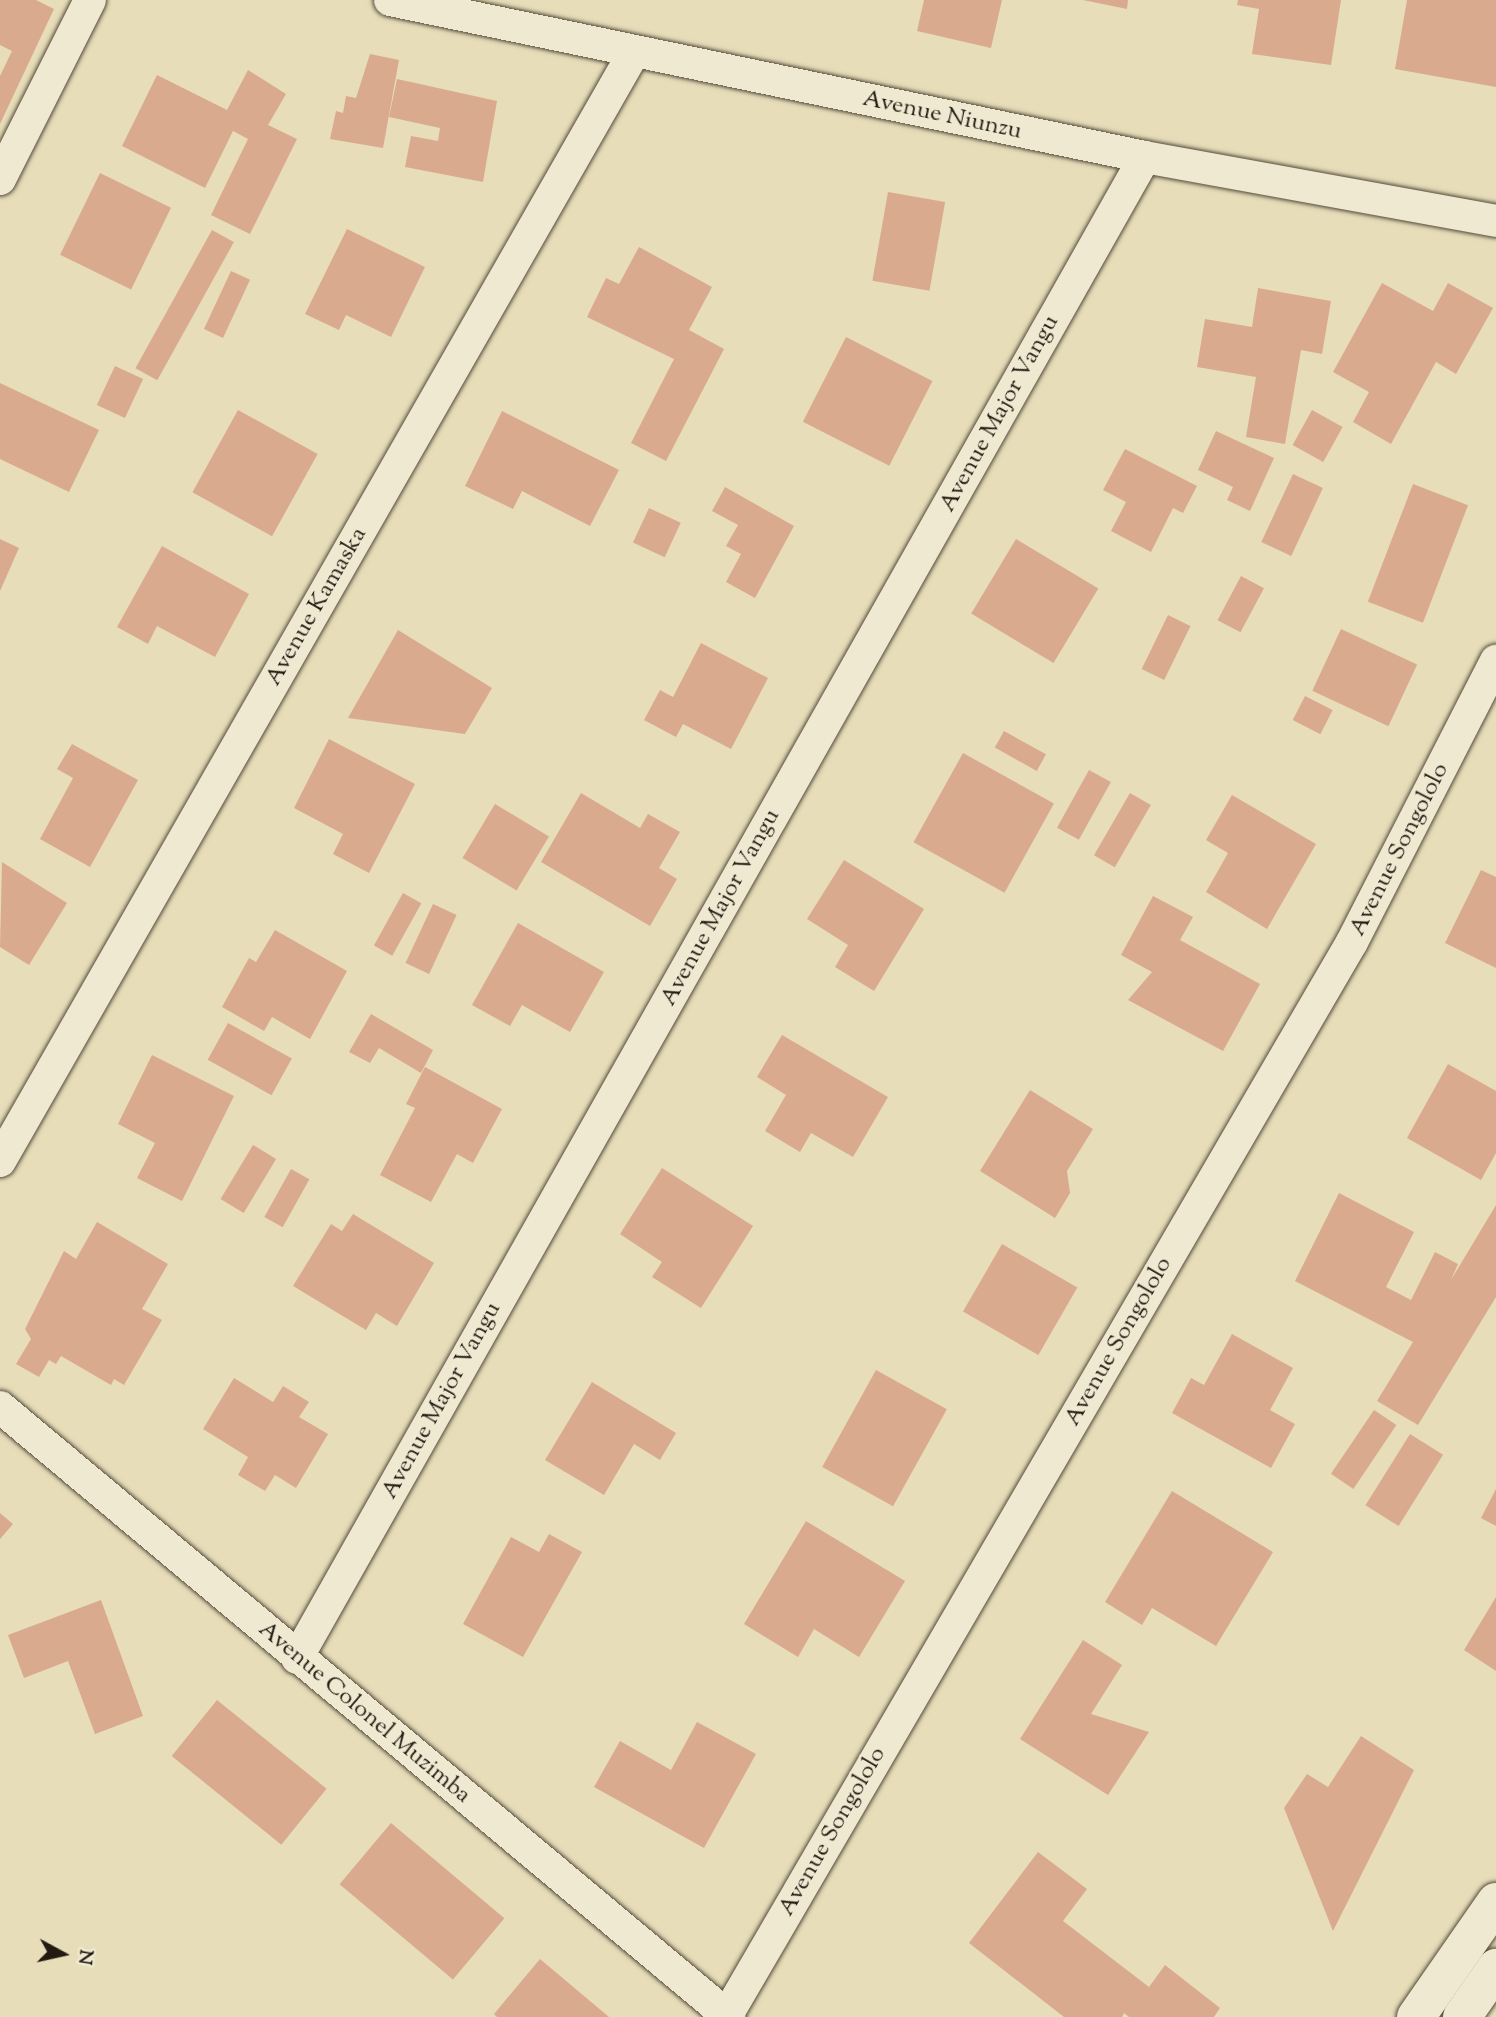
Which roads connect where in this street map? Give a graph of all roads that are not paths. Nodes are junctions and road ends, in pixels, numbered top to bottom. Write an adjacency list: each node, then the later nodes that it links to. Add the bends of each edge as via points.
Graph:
1 (90, 0): 5 (street)
2 (390, 0): 3 (street, Avenue Niunzu)
3 (634, 52): 4 (street, Avenue Niunzu); 8 (street, Avenue Kamaska)
4 (1145, 157): 6 (street, Avenue Niunzu); 10 (street, Avenue Major Vangu)
5 (0, 179)
6 (1496, 221)
7 (1496, 661): 13 (street, Avenue Songololo, via 1352,942)
8 (0, 1161)
9 (0, 1407): 10 (street, Avenue Colonel Muzimba)
10 (297, 1658): 13 (street, Avenue Colonel Muzimba)
11 (1496, 1902): 14 (main road)
12 (1496, 1968): 15 (main road)
13 (728, 2016)
14 (1416, 2017)
15 (1462, 2017)

